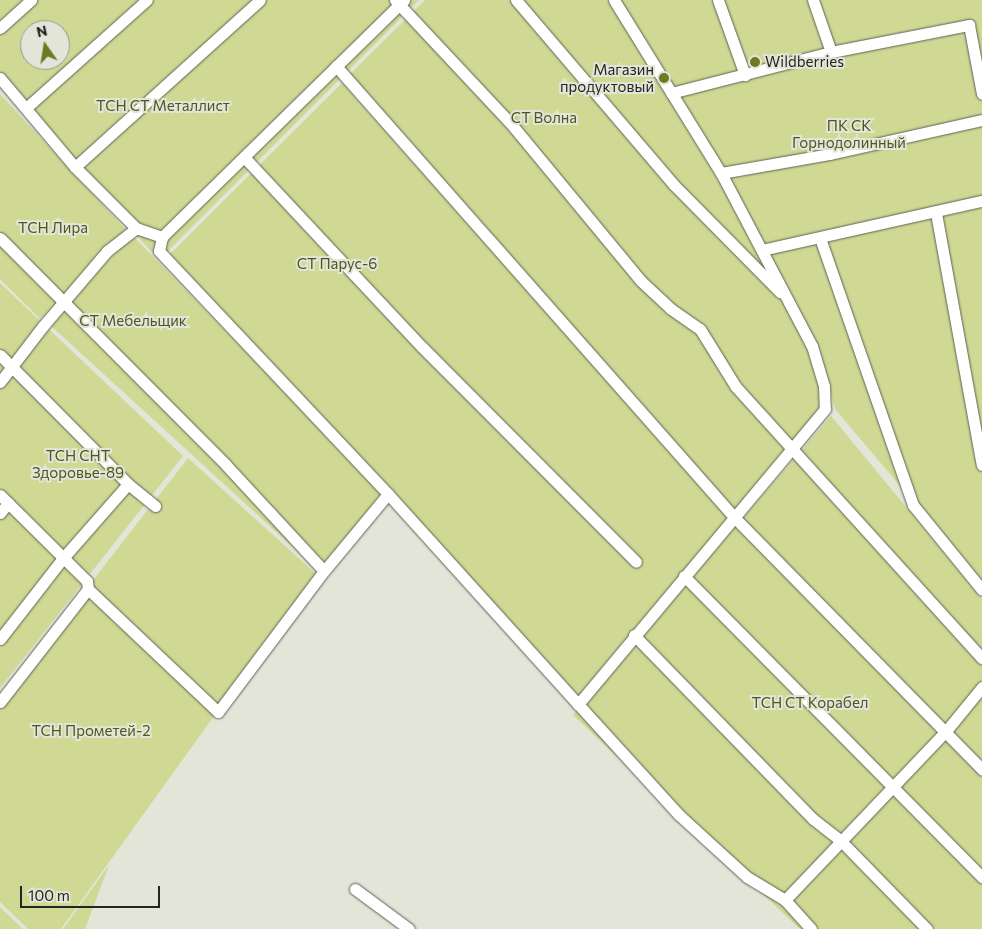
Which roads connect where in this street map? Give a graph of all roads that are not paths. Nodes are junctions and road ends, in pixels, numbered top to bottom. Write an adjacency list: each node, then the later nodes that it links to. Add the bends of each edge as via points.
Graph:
1 (31, 0): 9 (street)
2 (147, 0): 16 (street)
3 (260, 0): 19 (street)
4 (516, 0): 28 (street, via 674,185)
5 (614, 0): 14 (street)
6 (718, 0): 12 (street)
7 (814, 0): 10 (street)
8 (399, 2): 11 (street); 33 (street, via 512,125 641,281 700,330 736,387)
9 (0, 28)
10 (831, 52): 12 (street); 15 (street, via 969,25)
11 (336, 66): 18 (street); 40 (street)
12 (745, 75): 14 (street)
13 (0, 78): 16 (street)
14 (671, 93): 20 (street)
15 (982, 94)
16 (26, 108): 19 (street)
17 (982, 120): 20 (street)
18 (244, 156): 24 (street); 42 (street, via 422,347)
19 (75, 167): 23 (street)
20 (721, 174): 27 (street)
21 (982, 201): 22 (street)
22 (936, 213): 26 (street); 34 (street)
23 (136, 228): 24 (street); 29 (street, via 108,251)
24 (162, 237): 36 (street, via 159,251)
25 (0, 238): 29 (street)
26 (820, 238): 27 (street); 46 (street, via 913,505)
27 (762, 250): 28 (street)
28 (788, 300): 33 (street, via 812,346 824,386 825,409)
29 (63, 302): 31 (street); 43 (street, via 226,465)
30 (0, 355): 31 (street)
31 (12, 366): 32 (street); 35 (street)
32 (0, 382)
33 (791, 450): 40 (street); 49 (street)
34 (982, 465)
35 (128, 484): 38 (street); 41 (street)
36 (388, 494): 43 (street); 52 (street)
37 (4, 499): 39 (street); 41 (street)
38 (155, 506)
39 (0, 513)
40 (734, 517): 44 (street); 53 (street)
41 (63, 558): 45 (street, via 87,582); 48 (street)
42 (636, 562)
43 (324, 570): 45 (street, via 218,712)
44 (684, 576): 47 (street); 55 (street)
45 (88, 589): 51 (street)
46 (982, 590)
47 (634, 635): 52 (street); 56 (street, via 813,819)
48 (0, 639)
49 (982, 658)
50 (982, 687): 53 (street)
51 (0, 702)
52 (578, 704): 59 (street, via 678,814 747,877)
53 (946, 730): 54 (street); 55 (street)
54 (982, 768)
55 (892, 788): 56 (street); 57 (street)
56 (841, 841): 59 (street); 62 (street)
57 (982, 876)
58 (355, 889): 60 (street)
59 (785, 900): 61 (street)
60 (409, 929)
61 (811, 929)
62 (927, 929)

